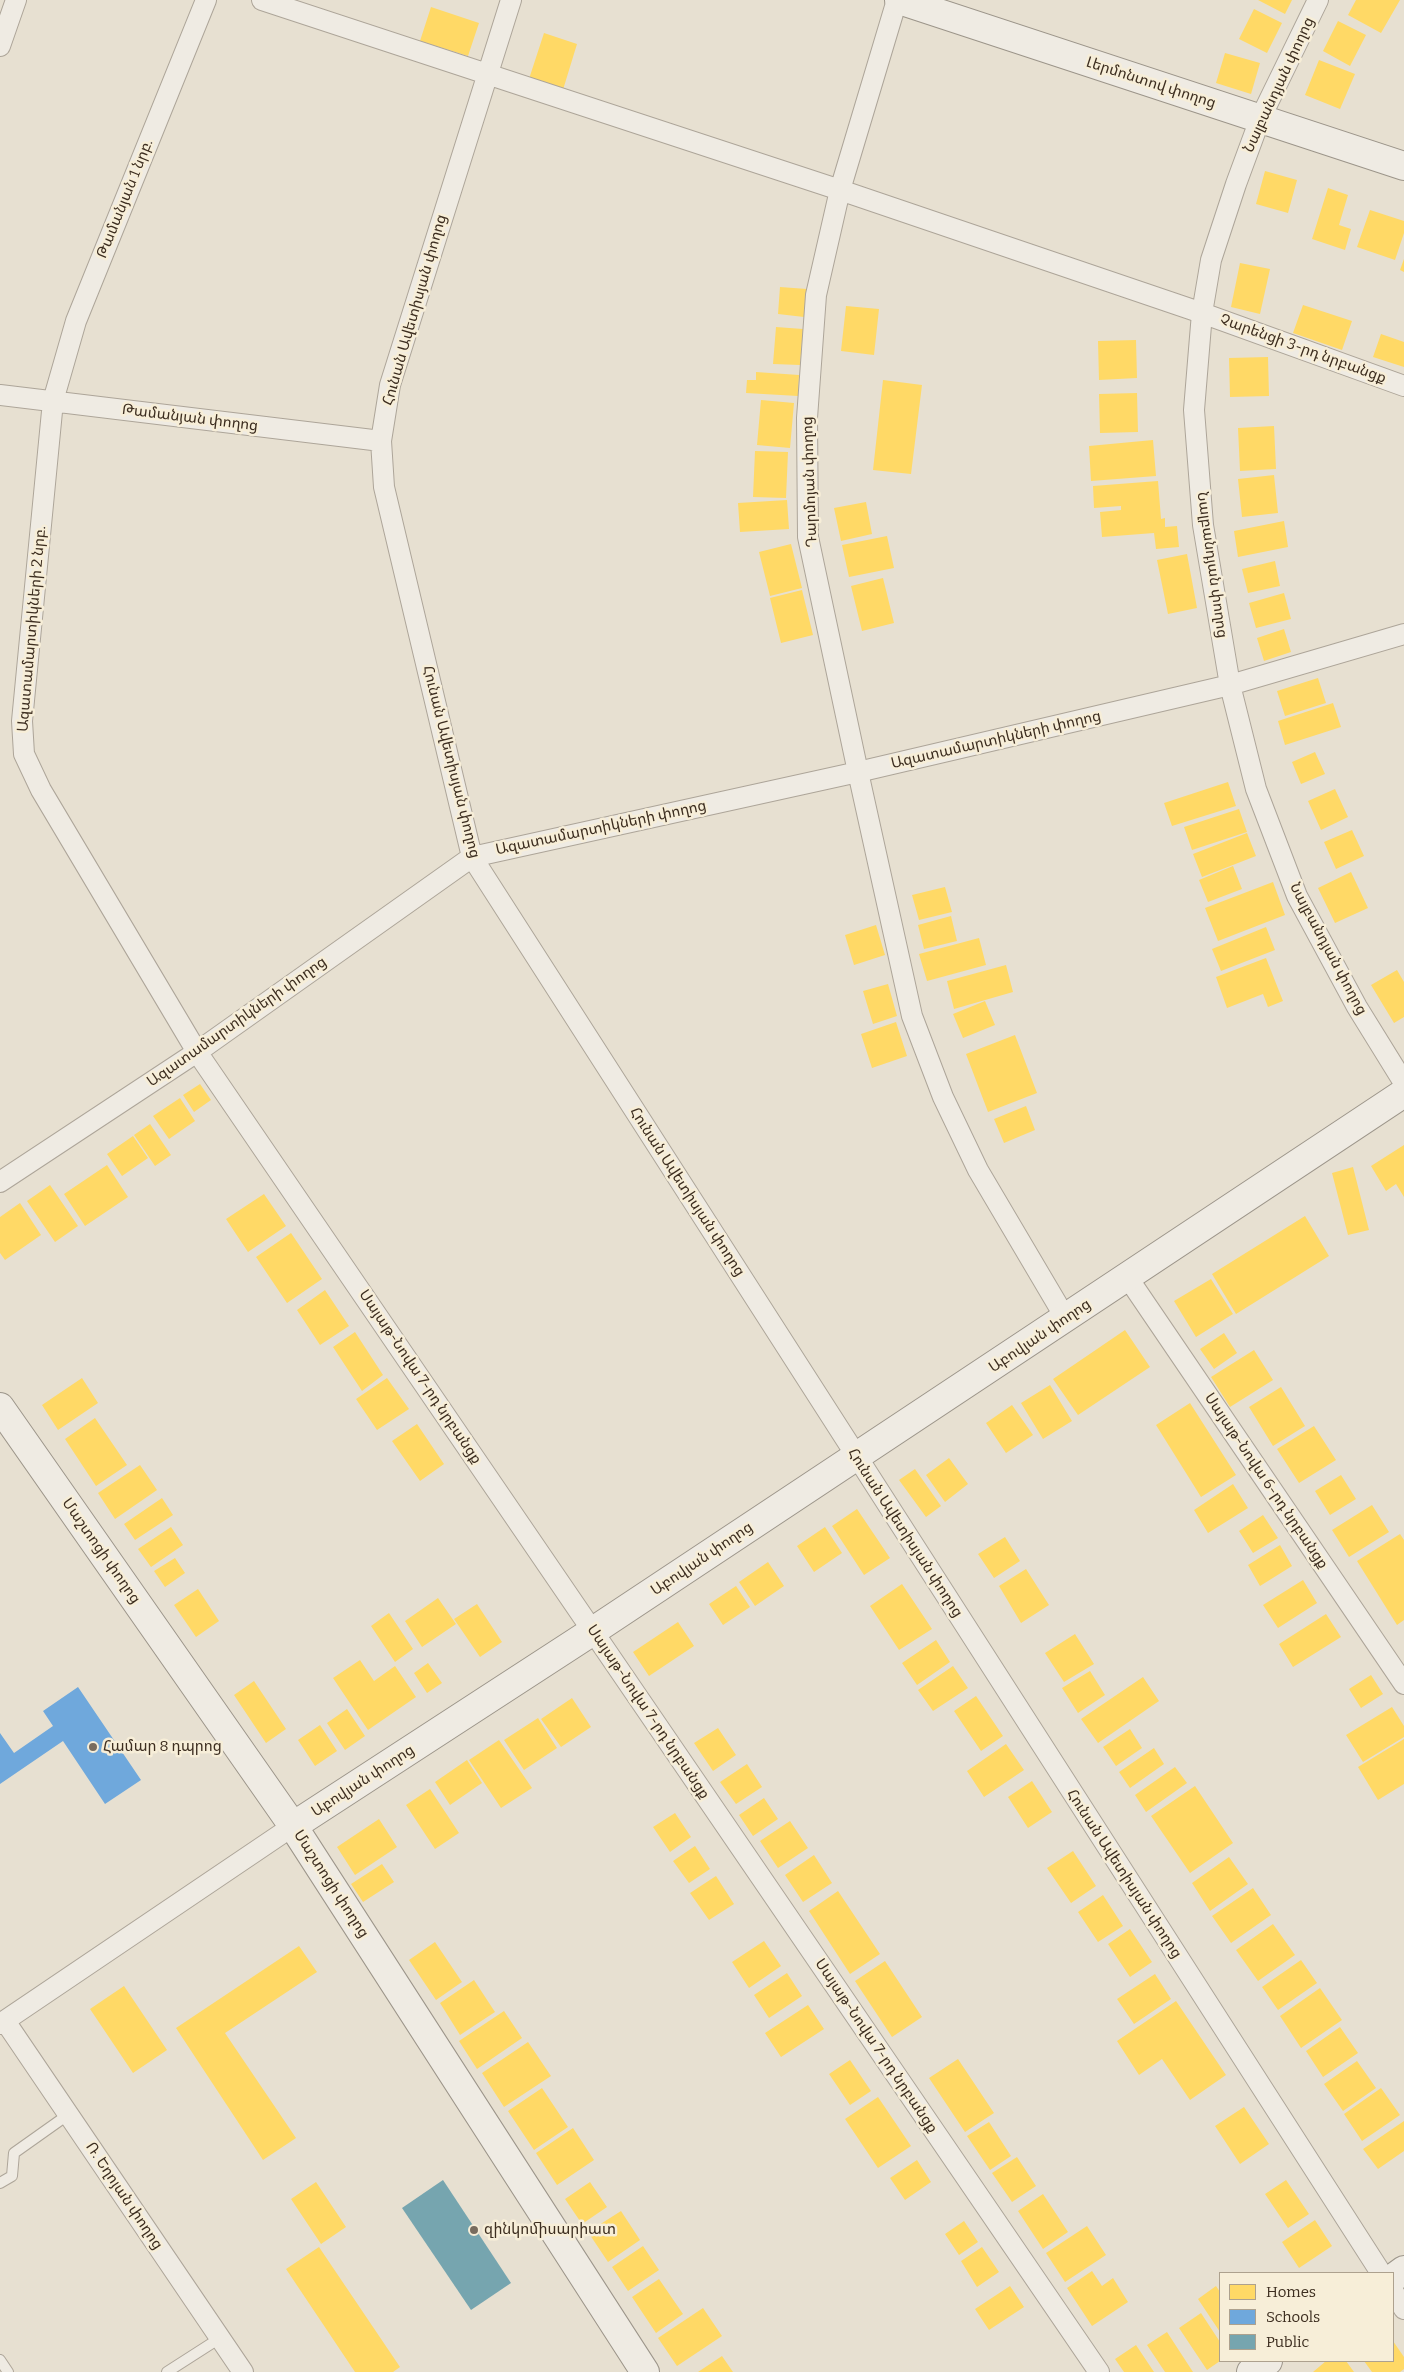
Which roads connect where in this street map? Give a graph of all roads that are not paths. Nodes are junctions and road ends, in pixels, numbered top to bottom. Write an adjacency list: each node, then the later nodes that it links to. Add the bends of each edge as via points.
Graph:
1 (16, 0): 7 (street)
2 (206, 0): 15 (street, Թամանյան 1 նրբ., via 76,321)
3 (262, 0): 8 (street)
4 (511, 0): 8 (street, Հունան Ավետիսյան փողոց)
5 (898, 0): 9 (main road, Լերմոնտով փողոց); 11 (street, Դարմոյան փողոց)
6 (1318, 0): 9 (street, Նալբանդյան փողոց)
7 (0, 46)
8 (486, 74): 11 (street, Չարենցի 3-րդ նրբանցք); 16 (street, Հունան Ավետիսյան փողոց, via 390,385)
9 (1260, 119): 10 (main road, Լերմոնտով փողոց); 12 (street, Նալբանդյան փողոց, via 1211,260)
10 (1404, 166)
11 (840, 190): 12 (street, Չարենցի 3-րդ նրբանցք); 19 (street, Դարմոյան փողոց, via 816,295 807,418 808,537)
12 (1202, 313): 13 (street, Չարենցի 3-րդ նրբանցք); 18 (street, Նալբանդյան փողոց, via 1194,410 1203,525)
13 (1404, 386)
14 (0, 395): 15 (street, Թամանյան փողոց)
15 (53, 401): 16 (street, Թամանյան փողոց); 21 (street, Ազատամարտիկների 2 նրբ., via 22,721 24,754 41,790)
16 (381, 441): 20 (street, Հունան Ավետիսյան փողոց, via 384,486)
17 (1404, 634): 18 (street, Ազատամարտիկների փողոց)
18 (1230, 684): 19 (street, Ազատամարտիկների փողոց); 22 (street, Նալբանդյան փողոց, via 1256,789 1297,896 1357,1007)
19 (858, 772): 20 (street, Ազատամարտիկների փողոց); 26 (street, Դարմոյան փողոց, via 912,1016 940,1088 978,1170)
20 (472, 857): 21 (street, Ազատամարտիկների փողոց); 28 (street, Հունան Ավետիսյան փողոց)
21 (197, 1052): 24 (street, Ազատամարտիկների փողոց); 29 (street, Սայաթ-Նովա 7-րդ նրբանցք)
22 (1404, 1083)
23 (1404, 1093): 25 (main road, Աբովյան փողոց)
24 (0, 1182)
25 (1128, 1278): 26 (main road, Աբովյան փողոց); 30 (street, Սայաթ-Նովա 6-րդ նրբանցք)
26 (1066, 1319): 28 (main road, Աբովյան փողոց)
27 (0, 1407): 31 (main road, Մաշտոցի փողոց)
28 (856, 1457): 29 (main road, Աբովյան փողոց); 35 (street, Հունան Ավետիսյան փողոց)
29 (594, 1631): 31 (main road, Աբովյան փողոց); 45 (street, Սայաթ-Նովա 7-րդ նրբանցք)
30 (1404, 1684)
31 (293, 1826): 32 (street, Աբովյան փողոց); 44 (main road, Մաշտոցի փողոց)
32 (3, 2023): 33 (street, Ռ. Եղոյան փողոց)
33 (69, 2114): 34 (lane, via 14,2153 12,2176); 38 (street, Ռ. Եղոյան փողոց)
34 (0, 2183)
35 (1380, 2272)
36 (1394, 2293): 37 (street)
37 (1404, 2309)
38 (220, 2338): 42 (lane); 43 (street, Ռ. Եղոյան փողոց)
39 (0, 2360): 41 (lane)
40 (1266, 2362): 46 (main road)
41 (8, 2372)
42 (167, 2372)
43 (243, 2372)
44 (645, 2372)
45 (1099, 2372)
46 (1250, 2372)

